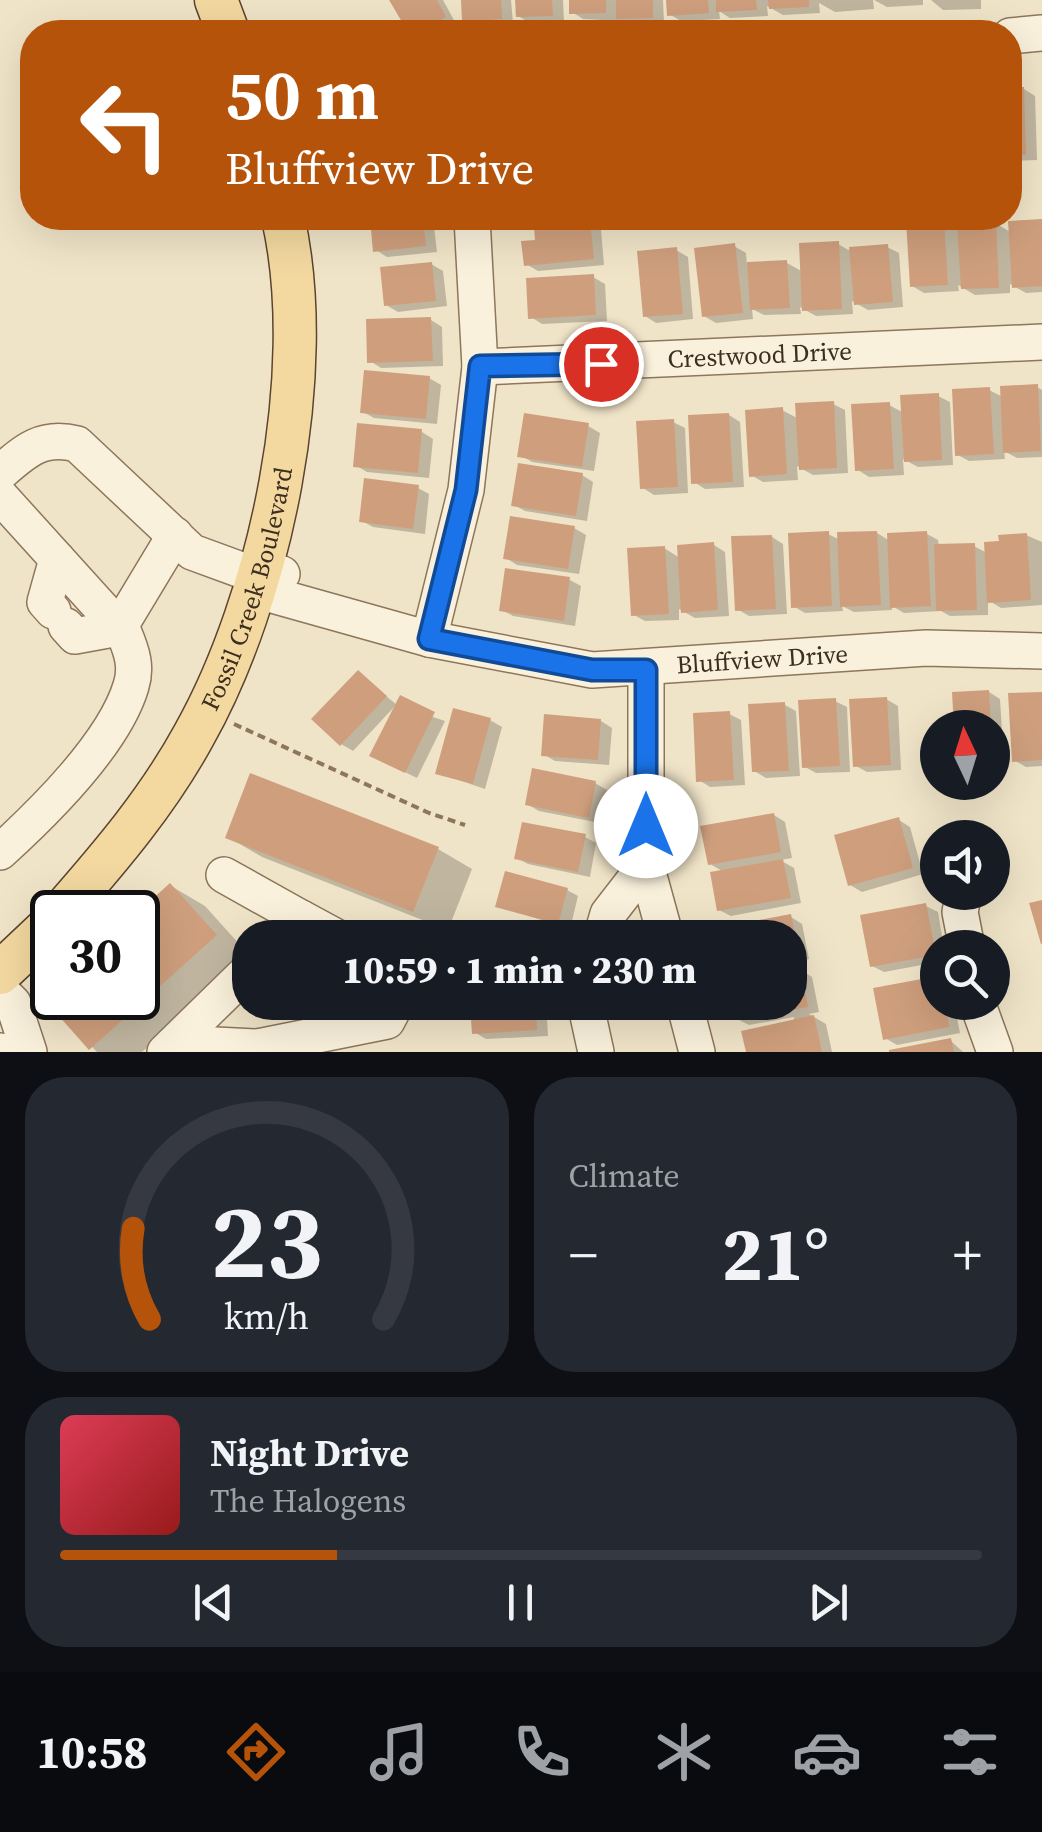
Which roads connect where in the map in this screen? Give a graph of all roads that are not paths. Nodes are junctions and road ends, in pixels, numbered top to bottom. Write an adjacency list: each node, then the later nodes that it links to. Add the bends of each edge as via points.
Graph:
1 (284, 230): 9 (main road, Fossil Creek Boulevard, via 295,368)
2 (473, 230): 4 (street)
3 (1042, 342): 4 (street, Crestwood Drive)
4 (480, 366): 11 (street, via 466,490)
5 (0, 473): 7 (street, via 43,442 77,444)
6 (0, 496): 8 (street)
7 (175, 535): 9 (street, via 192,552); 10 (street)
8 (57, 559): 10 (street); 10 (street, via 45,602 75,636)
9 (259, 577): 11 (street, Bluffview Drive, via 265,594); 17 (main road, Fossil Creek Boulevard, via 206,712 133,831)
10 (120, 628): 14 (street, via 134,658 130,688 54,802)
11 (429, 639): 13 (street, Bluffview Drive, via 592,670)
12 (1042, 651): 13 (street, Bluffview Drive, via 926,648 699,660)
13 (646, 670): 15 (street)
14 (0, 852)
15 (646, 865): 19 (street); 20 (street)
16 (224, 875): 18 (street)
17 (81, 890)
18 (281, 920)
19 (606, 920)
20 (661, 920)
21 (30, 945): 22 (main road)
22 (0, 974)
23 (232, 987): 29 (street)
24 (0, 990): 30 (street, via 13,1003)
25 (388, 1020): 29 (street, via 258,1048)
26 (589, 1020): 31 (street)
27 (689, 1020): 32 (street)
28 (983, 1020): 33 (street)
29 (170, 1048)
30 (30, 1052)
31 (596, 1052)
32 (697, 1052)
33 (995, 1052)

